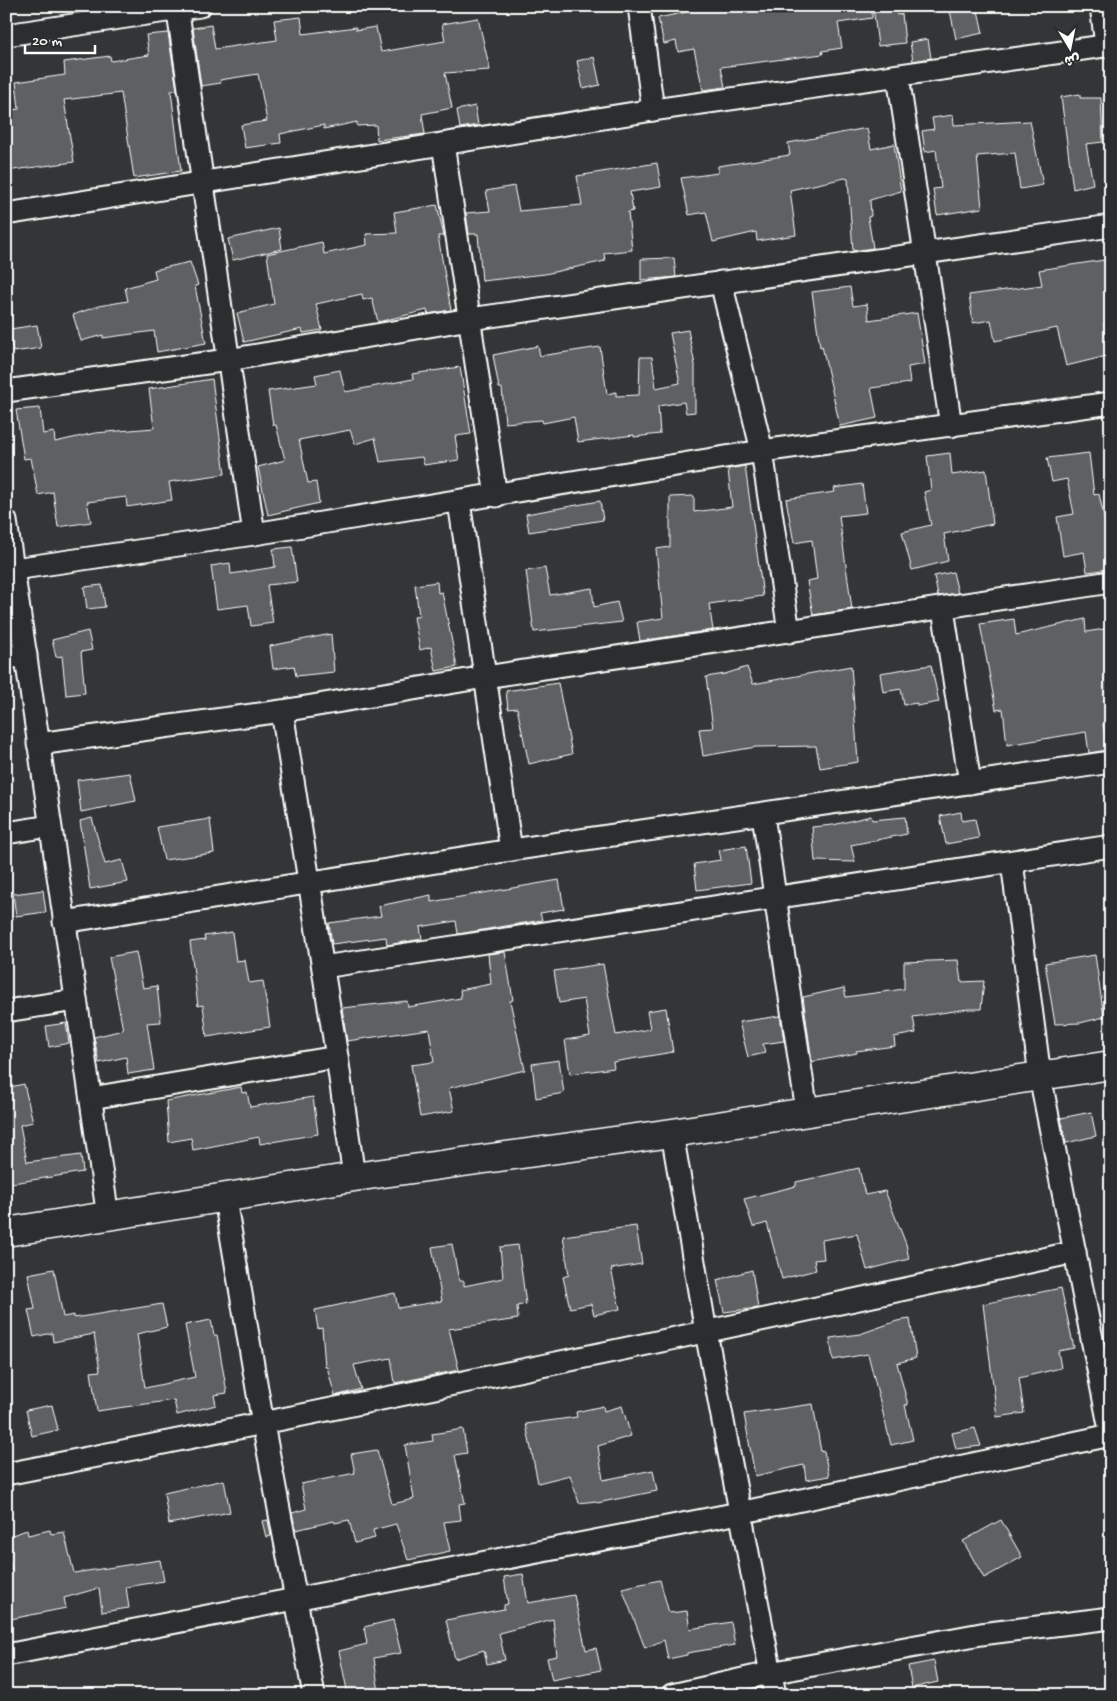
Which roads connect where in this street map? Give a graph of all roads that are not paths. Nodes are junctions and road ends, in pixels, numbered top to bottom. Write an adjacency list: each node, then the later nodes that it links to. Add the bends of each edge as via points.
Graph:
1 (200, 6): 4 (street)
2 (639, 6): 8 (street)
3 (1101, 6): 6 (street)
4 (177, 8): 5 (street); 10 (street)
5 (6, 35)
6 (1108, 45): 7 (street)
7 (898, 76): 8 (street); 13 (street)
8 (653, 110): 9 (street)
9 (443, 144): 10 (street); 15 (street)
10 (202, 183): 11 (street); 16 (street)
11 (6, 214)
12 (1111, 226): 13 (street)
13 (926, 252): 14 (street); 19 (street)
14 (721, 282): 15 (street); 20 (street)
15 (470, 319): 16 (street); 21 (street)
16 (228, 360): 17 (street); 24 (street)
17 (6, 391)
18 (1111, 403): 19 (street)
19 (950, 426): 20 (street)
20 (762, 451): 21 (street); 28 (street)
21 (496, 496): 22 (street)
22 (459, 502): 24 (street); 30 (street)
23 (6, 521): 25 (street)
24 (254, 534): 25 (street)
25 (14, 569): 29 (street)
26 (1111, 582): 27 (street)
27 (943, 609): 28 (street); 34 (street)
28 (789, 632): 30 (street)
29 (16, 656): 32 (street)
30 (485, 677): 31 (street); 39 (street)
31 (282, 710): 32 (street); 41 (street)
32 (38, 744): 36 (street)
33 (1111, 762): 34 (street)
34 (970, 783): 35 (street)
35 (763, 815): 39 (street); 42 (street)
36 (50, 826): 37 (street); 43 (street)
37 (6, 833)
38 (1111, 846): 40 (street)
39 (511, 850): 41 (street)
40 (1012, 862): 42 (street); 49 (street)
41 (309, 883): 43 (street); 44 (street)
42 (776, 897): 44 (street); 51 (street)
43 (64, 922): 45 (street)
44 (323, 967): 47 (street)
45 (76, 1000): 46 (street); 50 (street)
46 (6, 1011)
47 (337, 1057): 50 (street); 53 (street)
48 (1111, 1065): 49 (street)
49 (1040, 1076): 51 (street); 57 (street)
50 (91, 1098): 55 (street)
51 (807, 1112): 52 (street)
52 (672, 1133): 53 (street); 58 (street)
53 (354, 1177): 54 (street)
54 (225, 1199): 55 (street); 59 (street)
55 (108, 1217): 56 (street)
56 (6, 1232)
57 (1075, 1252): 58 (street); 60 (street)
58 (706, 1332): 59 (street); 62 (street)
59 (263, 1424): 61 (street); 63 (street)
60 (1111, 1435): 62 (street)
61 (6, 1474)
62 (739, 1512): 63 (street); 66 (street)
63 (296, 1599): 65 (street); 67 (street)
64 (1111, 1618): 66 (street, via 981,1634)
65 (6, 1655)
66 (770, 1673): 68 (street); 69 (street)
67 (314, 1695)
68 (672, 1695)
69 (775, 1695)

